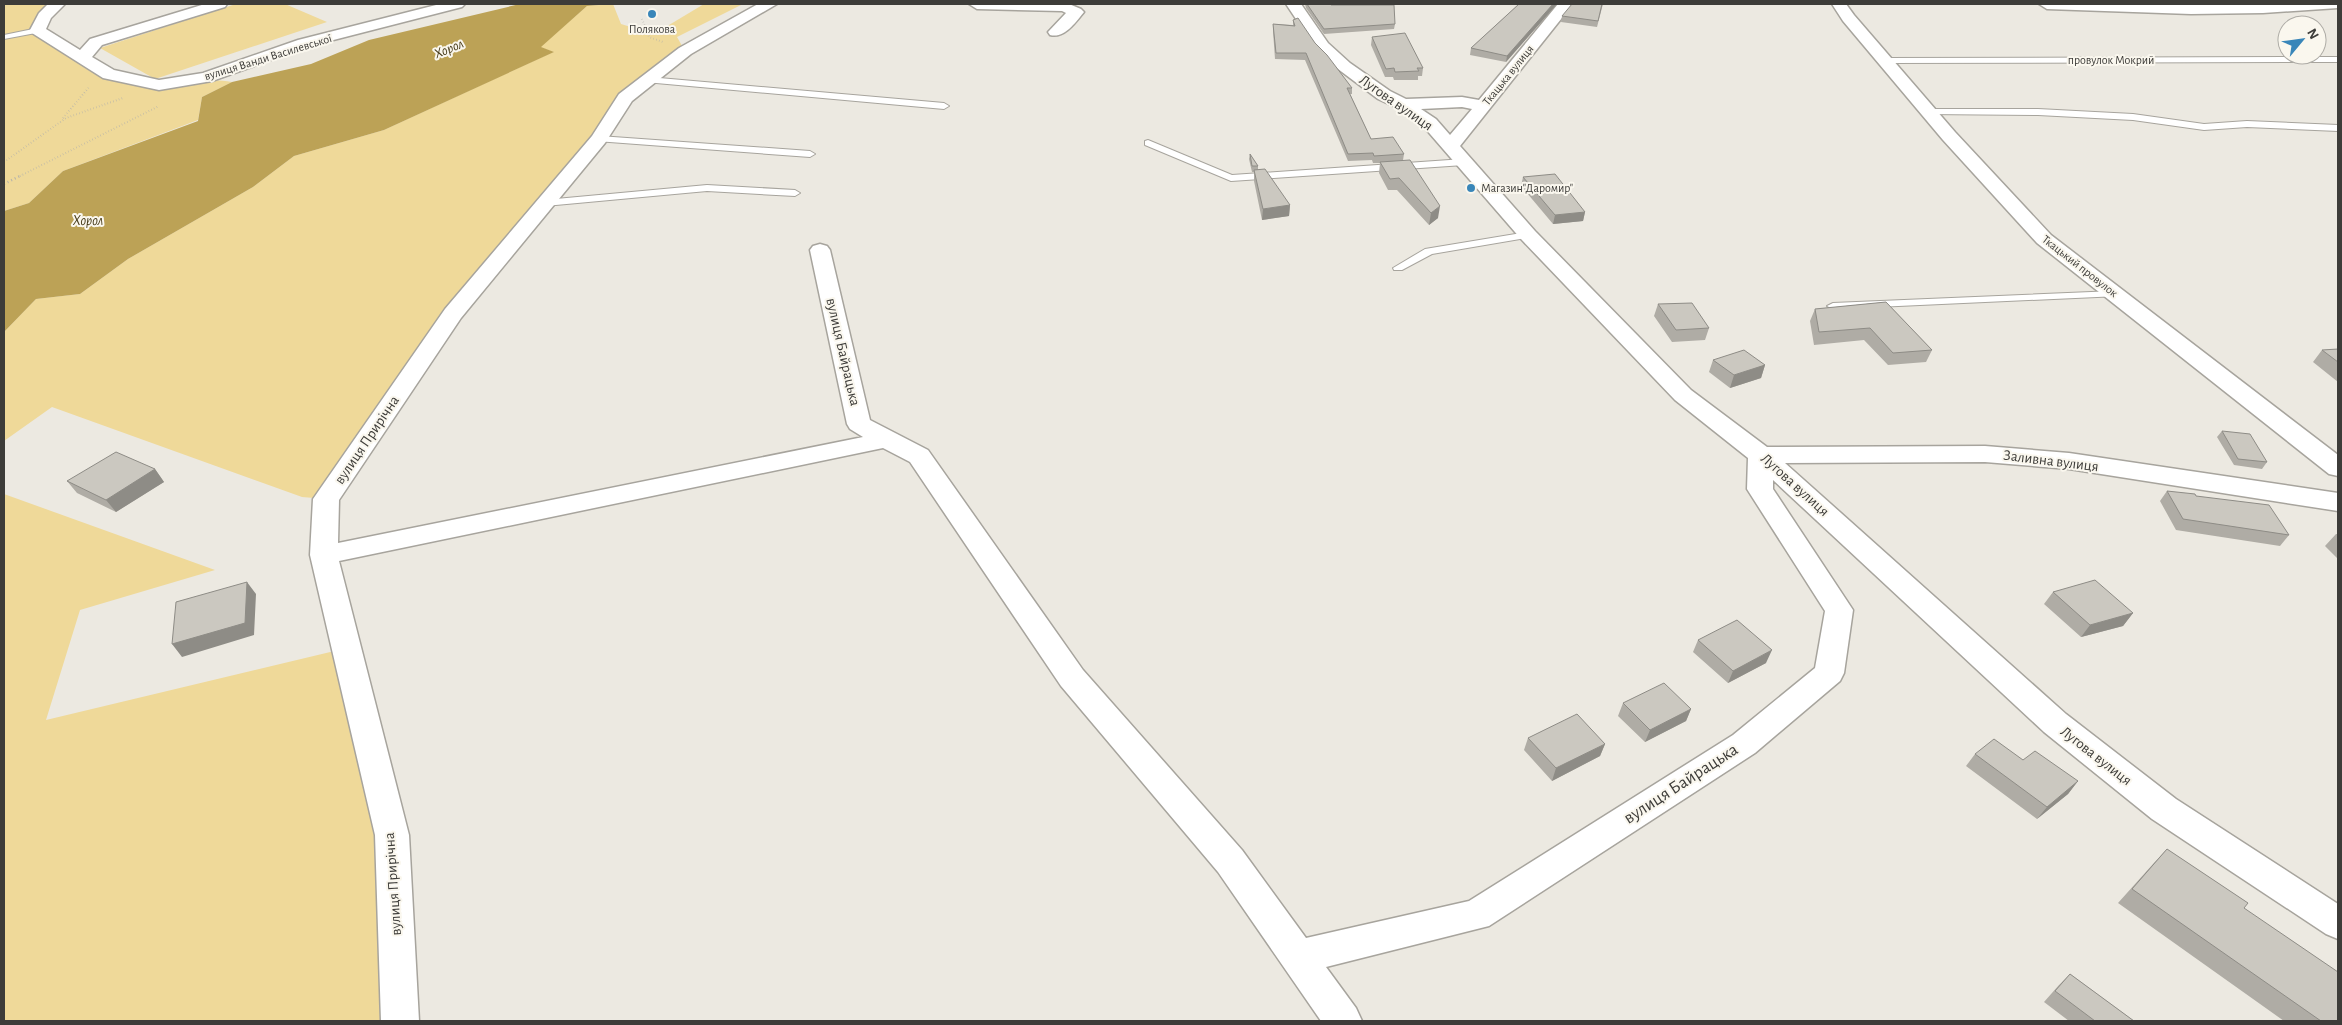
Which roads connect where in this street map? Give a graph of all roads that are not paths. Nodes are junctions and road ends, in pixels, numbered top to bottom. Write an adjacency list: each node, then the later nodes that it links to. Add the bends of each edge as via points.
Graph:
1 (57, 4): 11 (street, via 44,16)
2 (220, 4): 14 (street, via 96,42)
3 (457, 4): 14 (street, вулиця Ванди Василевської, via 304,43 206,77 159,85 109,74)
4 (769, 4): 17 (street, вулиця Прирічна, via 685,51)
5 (977, 4): 12 (street, via 1064,7 1076,12)
6 (1294, 4): 18 (street, Лугова вулиця, via 1322,46 1376,89)
7 (1566, 4): 20 (street, Ткацька вулиця)
8 (1839, 4): 15 (street, Ткацький провулок)
9 (2047, 4): 10 (street, via 2113,8)
10 (2335, 4)
11 (38, 30): 13 (lane); 14 (street, вулиця Ванди Василевської)
12 (1056, 32)
13 (4, 37)
14 (82, 58)
15 (1884, 60): 16 (lane, провулок Мокрий); 21 (street, Ткацький провулок)
16 (2338, 60)
17 (648, 80): 19 (lane); 23 (street, вулиця Прирічна, via 625,98)
18 (1403, 104): 20 (street, via 1462,102); 26 (street, Лугова вулиця, via 1430,123)
19 (944, 106)
20 (1483, 106): 26 (street, Ткацька вулиця)
21 (1929, 112): 22 (lane, via 2038,112 2133,116 2204,127 2247,124); 32 (street, Ткацький провулок, via 2044,239)
22 (2338, 128)
23 (599, 139): 25 (lane); 28 (street, вулиця Прирічна)
24 (1148, 143): 26 (lane, via 1231,178)
25 (810, 154)
26 (1457, 155): 29 (street, Лугова вулиця)
27 (795, 193): 28 (lane, via 706,188)
28 (545, 204): 38 (street, вулиця Прирічна, via 453,314 326,500)
29 (1528, 234): 31 (lane, via 1429,251); 35 (street, Лугова вулиця, via 1683,394)
30 (820, 250): 34 (street, вулиця Байрацька, via 859,424)
31 (1398, 268)
32 (2115, 294): 33 (lane); 36 (street, Ткацький провулок)
33 (1833, 306)
34 (886, 440): 38 (street); 40 (street, вулиця Байрацька, via 919,456 1072,678 1230,861)
35 (1761, 455): 37 (street, Заливна вулиця, via 1985,454 2069,462); 39 (street, Лугова вулиця, via 2055,723 2164,809); 40 (street, вулиця Байрацька, via 1760,489 1839,610 1829,673 1744,744 1477,915)
36 (2338, 468)
37 (2338, 502)
38 (324, 556): 41 (street, вулиця Прирічна, via 392,835)
39 (2338, 922)
40 (1297, 957): 42 (street, вулиця Байрацька)
41 (400, 1021)
42 (1343, 1021)

